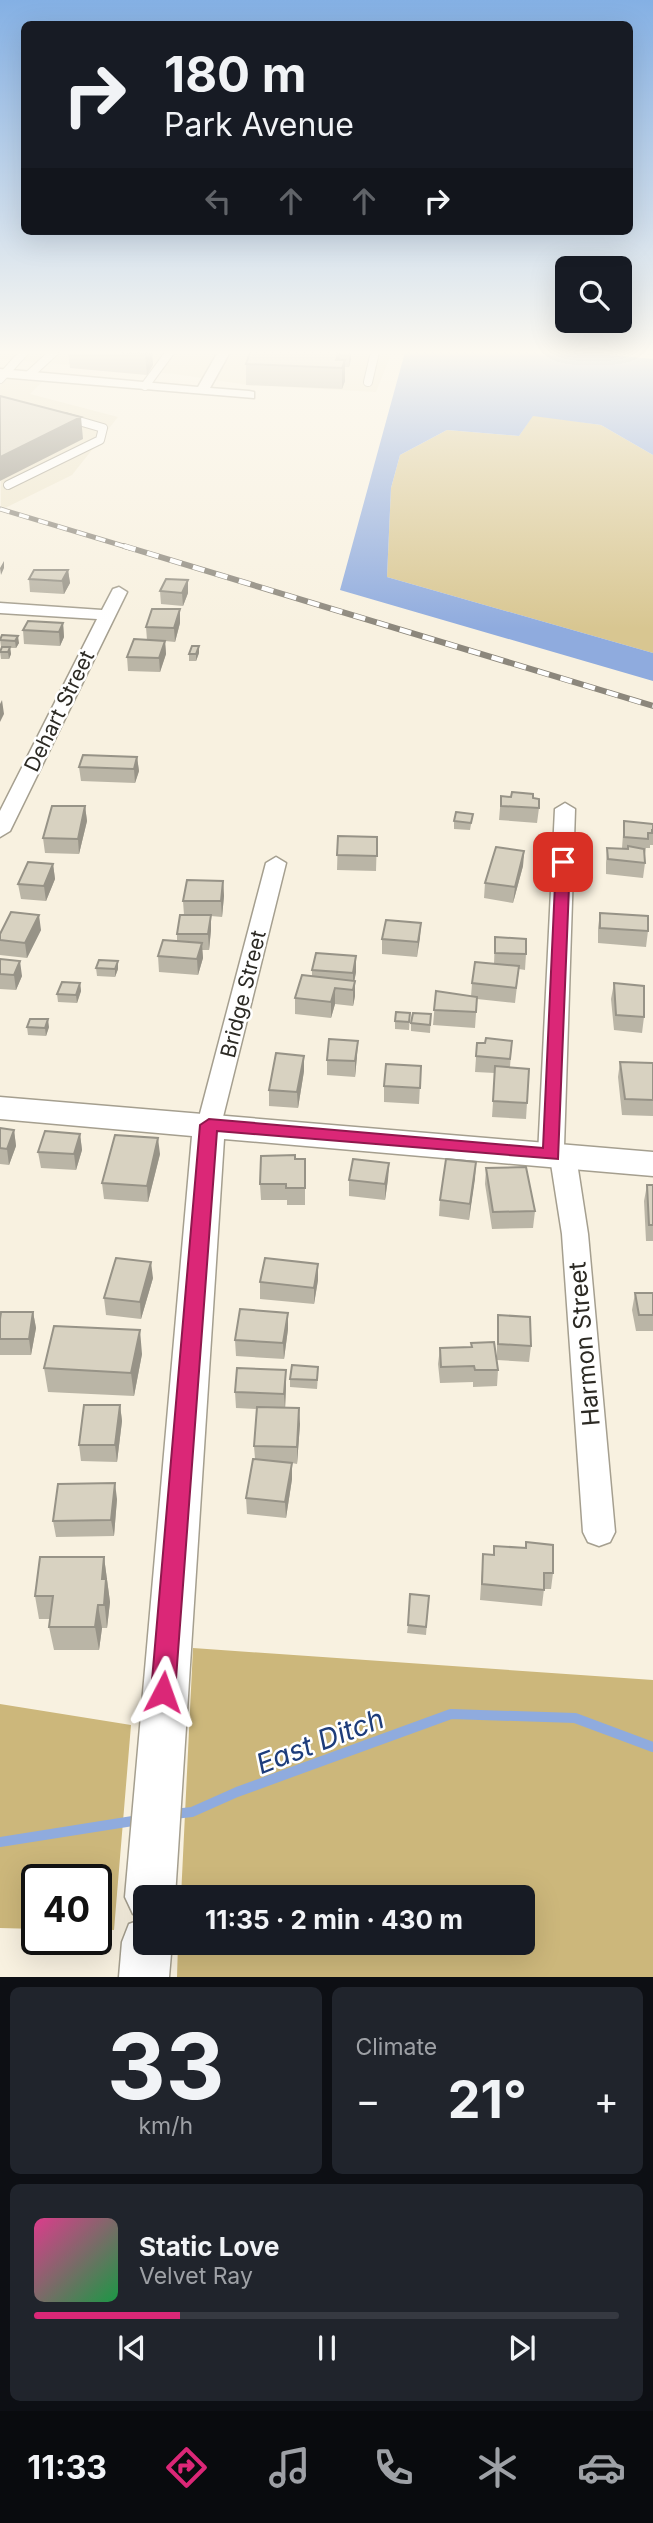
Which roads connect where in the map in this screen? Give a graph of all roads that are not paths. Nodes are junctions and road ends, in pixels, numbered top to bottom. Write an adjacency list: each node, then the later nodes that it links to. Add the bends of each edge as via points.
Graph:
1 (91, 444): 2 (lane)
2 (8, 485)
3 (119, 592): 5 (street, Dehart Street)
4 (0, 608): 5 (street)
5 (107, 615): 7 (street, Dehart Street)
6 (565, 809): 11 (street, Harmon Street)
7 (0, 831)
8 (276, 863): 10 (street, Bridge Street)
9 (0, 1108): 10 (street)
10 (209, 1125): 11 (street); 14 (street)
11 (557, 1155): 12 (street); 13 (street, Harmon Street, via 575,1234)
12 (653, 1164)
13 (599, 1532)
14 (151, 1885)
15 (146, 1955): 16 (street)
16 (145, 1977)

